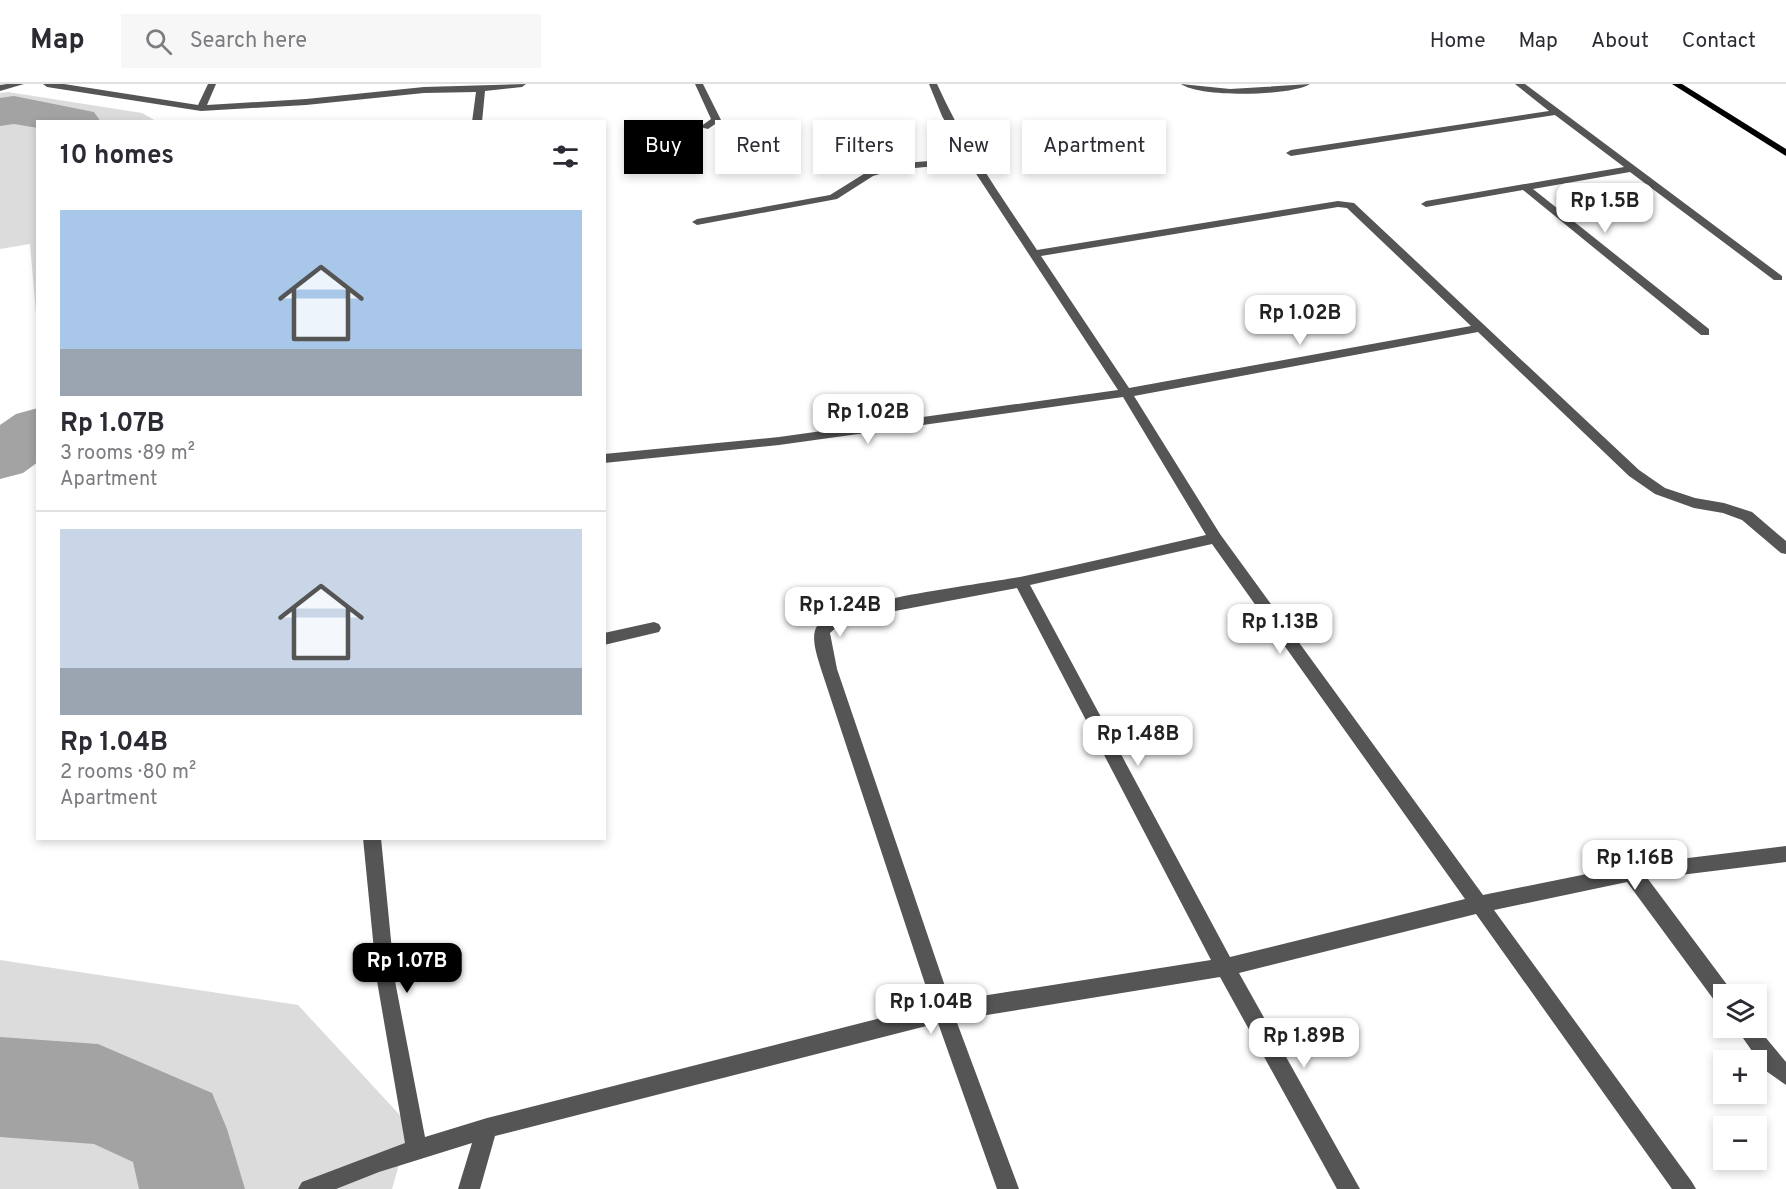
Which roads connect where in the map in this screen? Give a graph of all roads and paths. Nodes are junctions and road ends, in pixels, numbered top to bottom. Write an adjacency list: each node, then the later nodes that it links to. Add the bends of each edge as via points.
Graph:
1 (20, 84): 12 (street)
2 (47, 84): 14 (street)
3 (212, 84): 14 (street)
4 (522, 84): 13 (street)
5 (699, 84): 18 (street, via 716,120)
6 (933, 84): 17 (street)
7 (1185, 84): 8 (street, via 1214,92 1239,92)
8 (1306, 84)
9 (1520, 84): 15 (street)
10 (1676, 84): 20 (main road)
11 (424, 87): 13 (street); 14 (street, via 306,102)
12 (0, 88)
13 (482, 89): 16 (street)
14 (201, 108)
15 (1557, 112): 19 (street); 22 (street)
16 (477, 120)
17 (949, 120)
18 (705, 127)
19 (1291, 153)
20 (1786, 153)
21 (927, 164): 26 (street, via 892,167 870,174 833,197)
22 (1634, 168): 24 (street); 28 (street)
23 (981, 174): 27 (street)
24 (1525, 187): 25 (street); 30 (street)
25 (1426, 204)
26 (697, 222)
27 (1035, 254): 29 (street, via 1346,204 1357,209); 31 (street)
28 (1778, 278)
29 (1480, 328): 31 (street); 34 (street, via 1634,473 1660,490 1747,516)
30 (1705, 332)
31 (1126, 393): 32 (street, via 779,441); 33 (street)
32 (606, 459)
33 (1215, 538): 35 (street); 41 (street)
34 (1786, 549)
35 (1021, 582): 42 (street); 44 (street, via 857,612 835,620 822,631 829,669)
36 (654, 628): 37 (street)
37 (606, 639)
38 (372, 840): 48 (street, via 386,981)
39 (1786, 854): 40 (street)
40 (1631, 873): 41 (street); 43 (street)
41 (1480, 904): 42 (street); 53 (street)
42 (1225, 967): 44 (street); 52 (street)
43 (1715, 984)
44 (944, 1012): 47 (street); 51 (street)
45 (1753, 1038): 46 (street, via 1773,1065)
46 (1786, 1075)
47 (487, 1128): 48 (street); 50 (street)
48 (417, 1150): 49 (street)
49 (309, 1189)
50 (469, 1189)
51 (1008, 1189)
52 (1349, 1189)
53 (1685, 1189)

